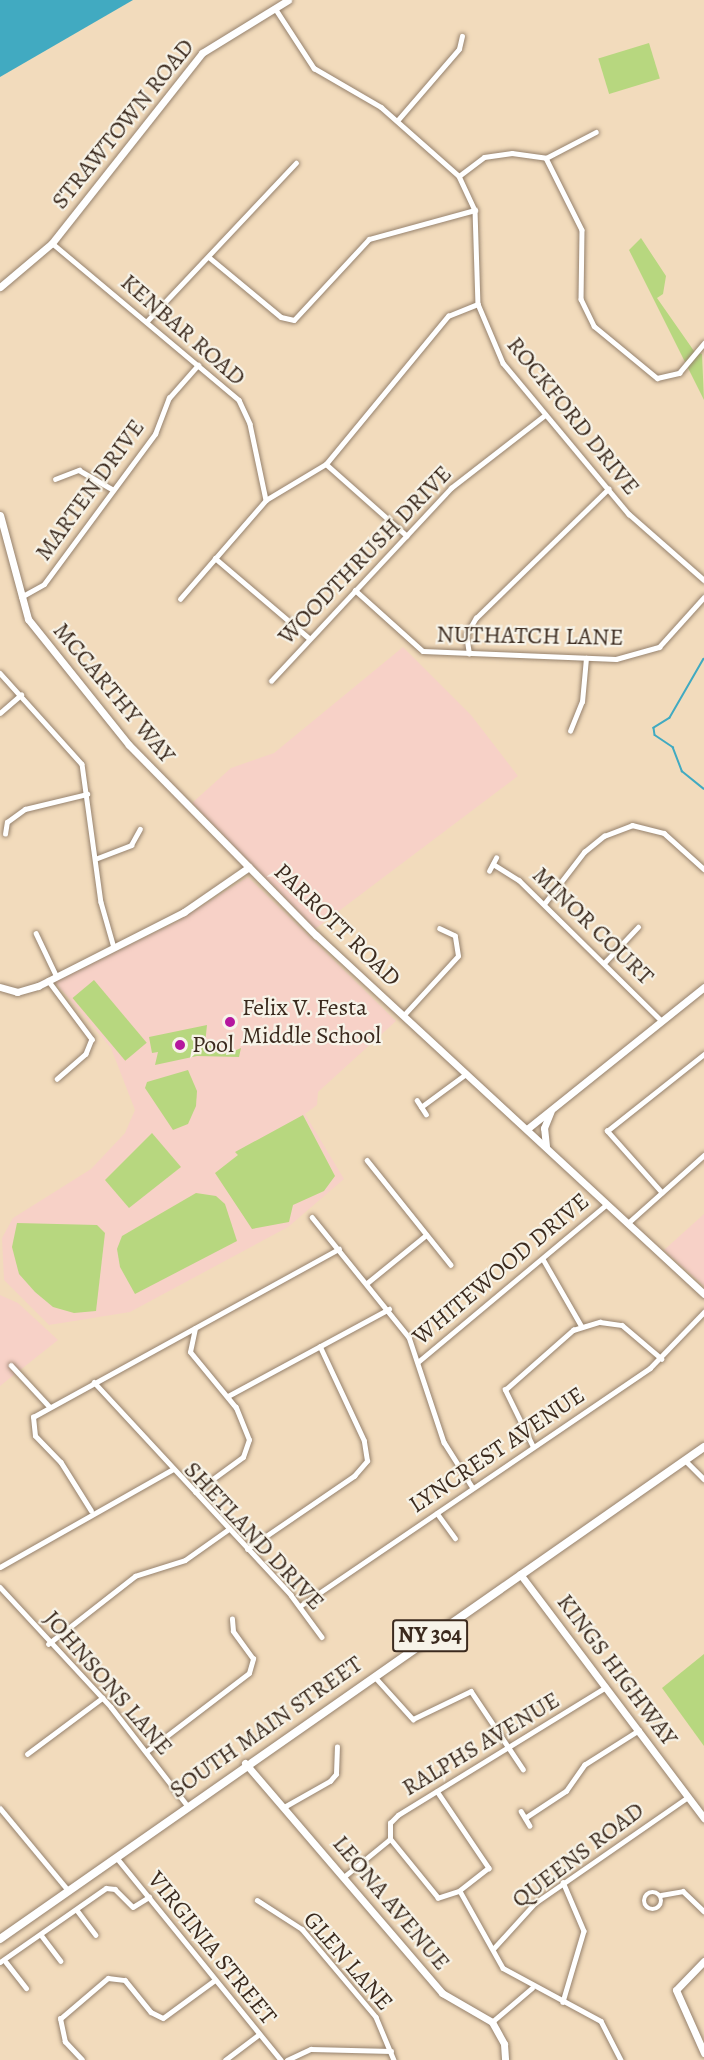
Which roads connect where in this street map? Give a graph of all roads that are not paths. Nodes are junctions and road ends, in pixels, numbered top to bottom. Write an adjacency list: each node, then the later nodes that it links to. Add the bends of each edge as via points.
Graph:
1 (288, 0): 2 (street, STRAWTOWN ROAD)
2 (275, 9): 4 (street, ROCKFORD DRIVE, via 314,68); 10 (street, STRAWTOWN ROAD, via 202,53)
3 (462, 36): 4 (street, via 459,49)
4 (397, 121): 8 (street, ROCKFORD DRIVE)
5 (596, 132): 6 (street)
6 (546, 158): 8 (street, via 498,154); 15 (street, via 582,230 581,299 594,326 657,378 679,373)
7 (296, 163): 11 (street)
8 (459, 176): 9 (street, ROCKFORD DRIVE)
9 (475, 210): 11 (street, via 369,239 294,320 281,317); 13 (street, ROCKFORD DRIVE)
10 (52, 243): 12 (street, STRAWTOWN ROAD); 14 (street, KENBAR ROAD)
11 (210, 258): 14 (street)
12 (0, 287)
13 (478, 304): 17 (street, ROCKFORD DRIVE, via 503,363); 18 (street, via 448,316)
14 (147, 321): 16 (street, KENBAR ROAD)
15 (704, 344)
16 (198, 365): 21 (street, MARTEN DRIVE, via 169,398 155,434); 22 (street, KENBAR ROAD, via 245,410)
17 (545, 415): 20 (street, ROCKFORD DRIVE); 24 (street, WOODTHRUSH DRIVE, via 451,488)
18 (326, 464): 22 (street); 24 (street)
19 (55, 479): 21 (street, via 79,470)
20 (608, 489): 26 (street, ROCKFORD DRIVE); 32 (street, via 476,618 466,635)
21 (113, 490): 28 (street, MARTEN DRIVE, via 44,584)
22 (266, 500): 25 (street)
23 (0, 515): 28 (street, MCCARTHY WAY)
24 (407, 536): 27 (street, WOODTHRUSH DRIVE)
25 (215, 558): 30 (street); 31 (street)
26 (704, 580)
27 (355, 590): 31 (street, WOODTHRUSH DRIVE); 32 (street, NUTHATCH LANE, via 423,651)
28 (21, 597): 45 (street, MCCARTHY WAY, via 36,632 86,686 129,745)
29 (704, 597): 33 (street, NUTHATCH LANE, via 659,647 630,657)
30 (180, 599)
31 (309, 639): 35 (street, WOODTHRUSH DRIVE)
32 (469, 654): 33 (street, NUTHATCH LANE)
33 (586, 658): 38 (street, via 582,702)
34 (0, 673): 36 (street)
35 (271, 681)
36 (21, 695): 37 (street); 39 (street, via 76,753)
37 (0, 713)
38 (570, 731)
39 (87, 794): 41 (street, via 25,809 7,822); 43 (street)
40 (140, 829): 43 (street, via 131,845)
41 (5, 834)
42 (496, 858): 44 (street)
43 (95, 859): 52 (street)
44 (493, 864): 47 (street); 48 (street, MINOR COURT)
45 (249, 867): 52 (street, PARROTT ROAD, via 184,912); 58 (street, PARROTT ROAD)
46 (704, 869): 48 (street, via 664,833 632,825 603,836 584,852)
47 (489, 871)
48 (544, 904): 53 (street, MINOR COURT)
49 (638, 927): 53 (street)
50 (440, 929): 58 (street, via 455,936 458,956)
51 (36, 933): 54 (street)
52 (113, 944): 54 (street, PARROTT ROAD)
53 (605, 963): 59 (street, MINOR COURT)
54 (56, 975): 55 (street, PARROTT ROAD)
55 (48, 980): 56 (street, PARROTT ROAD, via 21,992); 62 (street, via 92,1039 88,1052)
56 (0, 987)
57 (704, 987): 59 (street)
58 (403, 1016): 61 (street, PARROTT ROAD)
59 (662, 1021): 65 (street)
60 (704, 1054): 71 (street, via 607,1131)
61 (466, 1074): 64 (street); 67 (street, PARROTT ROAD)
62 (57, 1079)
63 (417, 1100): 64 (street)
64 (421, 1107): 66 (street)
65 (554, 1107): 67 (street); 68 (street, via 544,1128)
66 (426, 1114)
67 (527, 1129): 68 (street, PARROTT ROAD)
68 (547, 1148): 72 (street, PARROTT ROAD)
69 (704, 1155): 71 (street)
70 (367, 1160): 75 (street)
71 (662, 1193): 74 (street)
72 (607, 1204): 74 (street, PARROTT ROAD); 77 (street, WHITEWOOD DRIVE)
73 (312, 1217): 76 (street)
74 (627, 1223): 80 (street, PARROTT ROAD)
75 (426, 1234): 78 (street); 79 (street)
76 (339, 1249): 79 (street); 84 (street)
77 (543, 1259): 83 (street); 87 (street, WHITEWOOD DRIVE)
78 (451, 1264)
79 (367, 1283): 81 (street)
80 (704, 1293)
81 (389, 1309): 85 (street); 87 (street)
82 (704, 1312): 86 (street, LYNCREST AVENUE)
83 (581, 1325): 86 (street, via 622,1325); 92 (street, via 512,1379 505,1390)
84 (196, 1326): 89 (street); 90 (street, via 190,1352)
85 (320, 1347): 90 (street); 103 (street, via 364,1441 367,1461 354,1476)
86 (662, 1359): 92 (street, LYNCREST AVENUE)
87 (418, 1362): 97 (street, via 444,1442)
88 (11, 1365): 91 (street)
89 (94, 1382): 91 (street); 95 (street)
90 (228, 1396): 98 (street, via 247,1429 247,1449)
91 (49, 1406): 99 (street, via 33,1417 31,1430 61,1463)
92 (533, 1447): 97 (street, LYNCREST AVENUE)
93 (704, 1447): 94 (main road, SOUTH MAIN STREET / NY 304)
94 (685, 1461): 96 (street); 105 (main road, SOUTH MAIN STREET / NY 304)
95 (173, 1469): 98 (street, SHETLAND DRIVE); 99 (street, SHETLAND DRIVE)
96 (704, 1479)
97 (473, 1488): 100 (street, LYNCREST AVENUE)
98 (195, 1492): 101 (street, SHETLAND DRIVE)
99 (91, 1511): 104 (street, SHETLAND DRIVE)
100 (437, 1513): 102 (street); 107 (street, LYNCREST AVENUE)
101 (229, 1529): 103 (street, SHETLAND DRIVE); 110 (street, via 185,1560 123,1583)
102 (455, 1538)
103 (247, 1549): 107 (street, SHETLAND DRIVE)
104 (0, 1567)
105 (520, 1574): 111 (main road, SOUTH MAIN STREET / NY 304); 112 (street, KINGS HIGHWAY)
106 (0, 1587): 110 (street, JOHNSONS LANE)
107 (300, 1606): 109 (street, SHETLAND DRIVE)
108 (232, 1619): 117 (street, via 233,1631 253,1659 249,1673)
109 (322, 1637)
110 (48, 1644): 113 (street, JOHNSONS LANE)
111 (373, 1675): 116 (street, via 413,1719 471,1691); 119 (main road, SOUTH MAIN STREET / NY 304)
112 (606, 1687): 114 (street, KINGS HIGHWAY); 116 (street, RALPHS AVENUE)
113 (102, 1698): 117 (street, JOHNSONS LANE); 118 (street)
114 (639, 1730): 122 (street, KINGS HIGHWAY); 127 (street, via 584,1765 566,1791)
115 (337, 1747): 125 (street, via 336,1774 330,1781)
116 (511, 1747): 120 (street); 121 (street, RALPHS AVENUE)
117 (147, 1751): 123 (street, JOHNSONS LANE)
118 (27, 1754)
119 (245, 1763): 123 (main road, SOUTH MAIN STREET / NY 304); 125 (street, LEONA AVENUE)
120 (523, 1768)
121 (437, 1791): 130 (street, RALPHS AVENUE, via 390,1822); 134 (street, via 489,1868)
122 (688, 1797): 128 (street, KINGS HIGHWAY); 133 (street, QUEENS ROAD)
123 (187, 1805): 131 (main road, SOUTH MAIN STREET / NY 304)
124 (0, 1808): 135 (street)
125 (284, 1808): 132 (street, LEONA AVENUE)
126 (521, 1811): 127 (street)
127 (525, 1818): 129 (street)
128 (704, 1818)
129 (530, 1826)
130 (390, 1839): 132 (street); 134 (street, via 434,1897)
131 (117, 1858): 135 (main road, SOUTH MAIN STREET / NY 304); 137 (street, VIRGINIA STREET)
132 (345, 1876): 152 (street, LEONA AVENUE, via 442,1993)
133 (563, 1882): 144 (street, QUEENS ROAD); 151 (street, via 584,1931)
134 (459, 1891): 144 (street)
135 (71, 1893): 143 (main road, SOUTH MAIN STREET / NY 304)
136 (661, 1895): 136 (street, via 658,1909 645,1905 648,1893); 140 (street, via 683,1891)
137 (149, 1897): 139 (street, via 133,1906 110,1887); 148 (street, VIRGINIA STREET)
138 (257, 1900): 154 (street, GLEN LANE, via 302,1929 376,2017)
139 (77, 1910): 141 (street); 142 (street)
140 (704, 1911)
141 (96, 1935)
142 (42, 1936): 145 (street); 147 (street)
143 (0, 1939)
144 (494, 1948): 150 (street, via 504,1968)
145 (61, 1961)
146 (704, 1961): 155 (street, via 676,1989)
147 (3, 1962): 149 (street)
148 (215, 1980): 153 (street, VIRGINIA STREET); 156 (street, via 162,2018 123,1979 108,1978 60,2019 65,2042)
149 (26, 1988)
150 (532, 1988): 151 (street); 152 (street)
151 (563, 2002): 162 (street, via 601,2021)
152 (492, 2022): 161 (street, via 504,2044)
153 (258, 2034): 157 (street); 158 (street, VIRGINIA STREET)
154 (391, 2051): 159 (street, via 311,2049); 160 (street, GLEN LANE)
155 (704, 2053)
156 (82, 2060)
157 (225, 2060)
158 (281, 2060)
159 (287, 2060)
160 (394, 2060)
161 (506, 2060)
162 (621, 2060)

